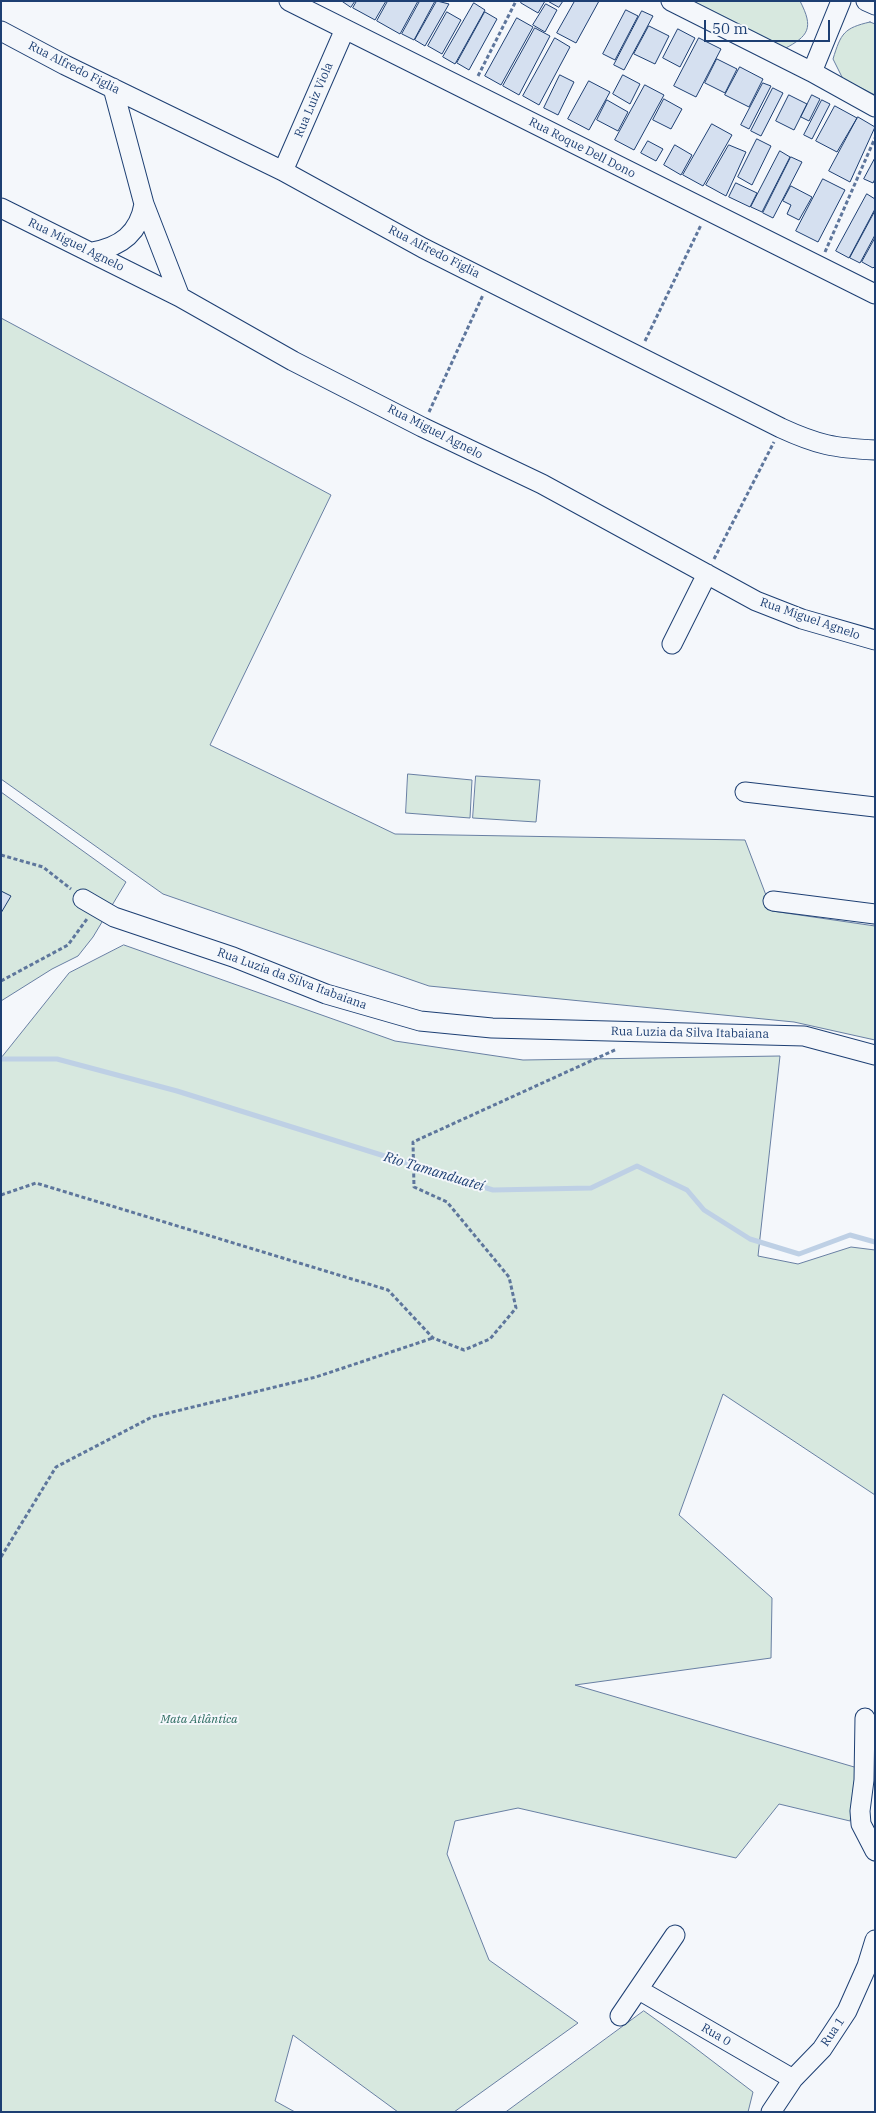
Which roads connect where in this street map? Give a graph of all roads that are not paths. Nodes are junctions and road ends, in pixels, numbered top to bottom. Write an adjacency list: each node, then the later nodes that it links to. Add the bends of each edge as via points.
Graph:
1 (289, 1): 6 (street, Rua Roque Dell Dono)
2 (671, 1): 8 (street)
3 (841, 1): 8 (street)
4 (866, 1): 5 (street)
5 (875, 5)
6 (345, 29): 11 (street, Rua Luiz Viola); 15 (street, Rua Roque Dell Dono)
7 (1, 30): 9 (street, Rua Alfredo Figlia)
8 (812, 72): 10 (street)
9 (113, 88): 11 (street, Rua Alfredo Figlia); 12 (street)
10 (875, 107)
11 (283, 171): 17 (street, Rua Alfredo Figlia, via 423,248 806,440 834,448)
12 (144, 204): 14 (street, via 139,223 126,240 113,248); 16 (street)
13 (1, 208): 14 (street, Rua Miguel Agnelo)
14 (92, 252): 16 (street, Rua Miguel Agnelo)
15 (875, 294)
16 (180, 297): 18 (street, Rua Miguel Agnelo, via 293,361 542,484)
17 (875, 450)
18 (707, 574): 19 (street, Rua Miguel Agnelo, via 756,601 802,619); 20 (street)
19 (875, 640)
20 (672, 644)
21 (745, 792): 22 (street)
22 (875, 807)
23 (83, 899): 26 (street, Rua Luzia da Silva Itabaiana, via 114,917 233,957 326,994 420,1021 492,1028 804,1036)
24 (773, 901): 25 (street)
25 (875, 914)
26 (875, 1056)
27 (865, 1718): 28 (street, via 860,1811 861,1824)
28 (875, 1851)
29 (675, 1935): 31 (street)
30 (875, 1940): 33 (street, Rua 1, via 847,2011 822,2049)
31 (639, 1990): 32 (street); 33 (street, Rua 0)
32 (620, 2016)
33 (794, 2079): 34 (street, Rua 1)
34 (771, 2112)

